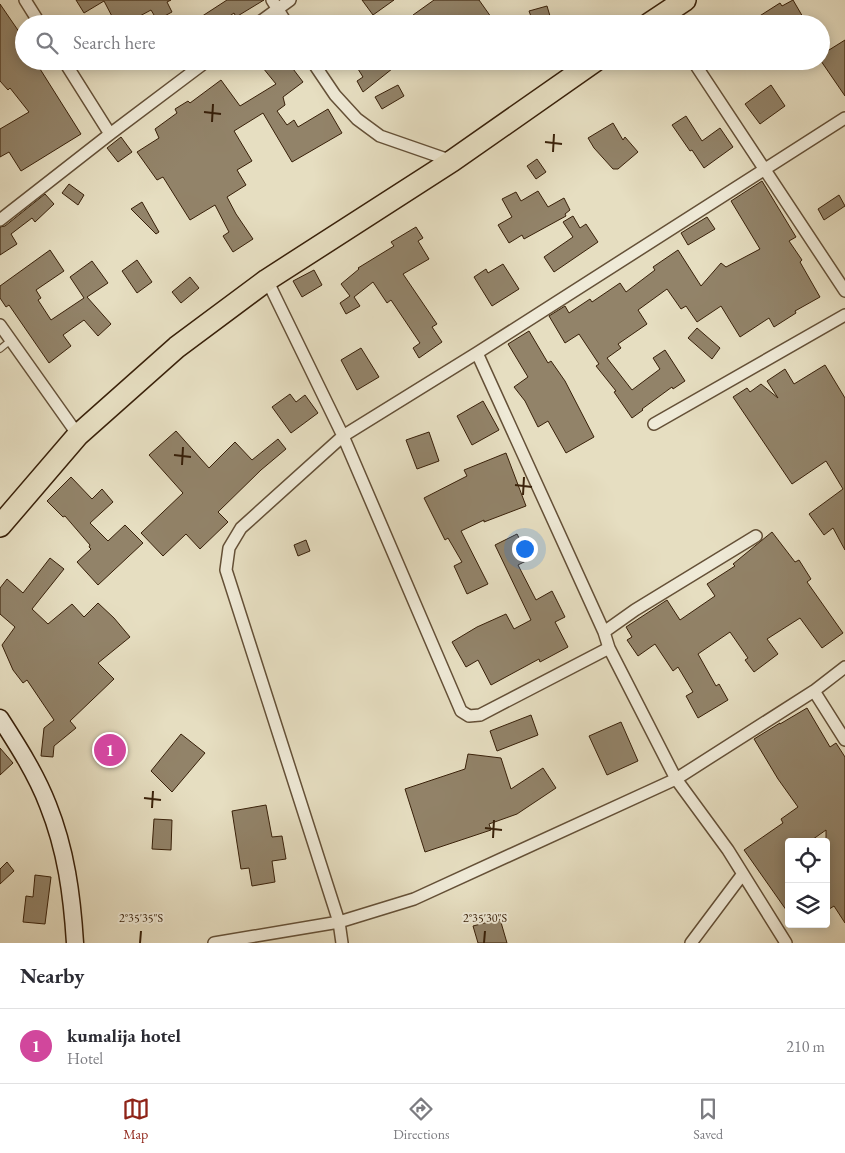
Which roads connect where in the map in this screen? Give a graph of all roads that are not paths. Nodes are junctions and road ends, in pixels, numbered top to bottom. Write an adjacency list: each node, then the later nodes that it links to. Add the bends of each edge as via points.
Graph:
1 (25, 0): 5 (street)
2 (290, 0): 4 (street)
3 (685, 0): 7 (highway)
4 (274, 5): 6 (street)
5 (34, 15)
6 (265, 15)
7 (667, 15)
8 (70, 70): 14 (street)
9 (195, 70): 14 (street)
10 (318, 70): 15 (street, via 357,119 380,136)
11 (582, 70): 15 (highway)
12 (699, 70): 16 (street)
13 (845, 118): 16 (street)
14 (110, 134): 17 (street)
15 (452, 161): 18 (highway)
16 (766, 169): 19 (street); 24 (street)
17 (0, 220)
18 (267, 280): 26 (highway, via 177,347); 27 (street)
19 (845, 292)
20 (845, 315): 25 (street)
21 (0, 325): 22 (street)
22 (11, 340): 23 (lane); 26 (street)
23 (0, 348)
24 (476, 353): 27 (street); 30 (street)
25 (654, 424)
26 (78, 435): 28 (highway)
27 (342, 436): 31 (street, via 461,711 469,716 480,716); 38 (street, via 241,528 228,548 226,570)
28 (0, 526)
29 (756, 536): 30 (street)
30 (604, 632): 31 (street)
31 (609, 648): 36 (street)
32 (845, 667): 33 (street)
33 (814, 691): 35 (street); 36 (street)
34 (0, 718): 39 (street, via 48,804 72,894)
35 (845, 740)
36 (676, 779): 37 (street, via 728,850); 38 (street, via 414,899)
37 (742, 875): 42 (street); 43 (street)
38 (339, 922): 40 (street); 41 (street)
39 (75, 943)
40 (214, 943)
41 (342, 943)
42 (691, 943)
43 (786, 943)

